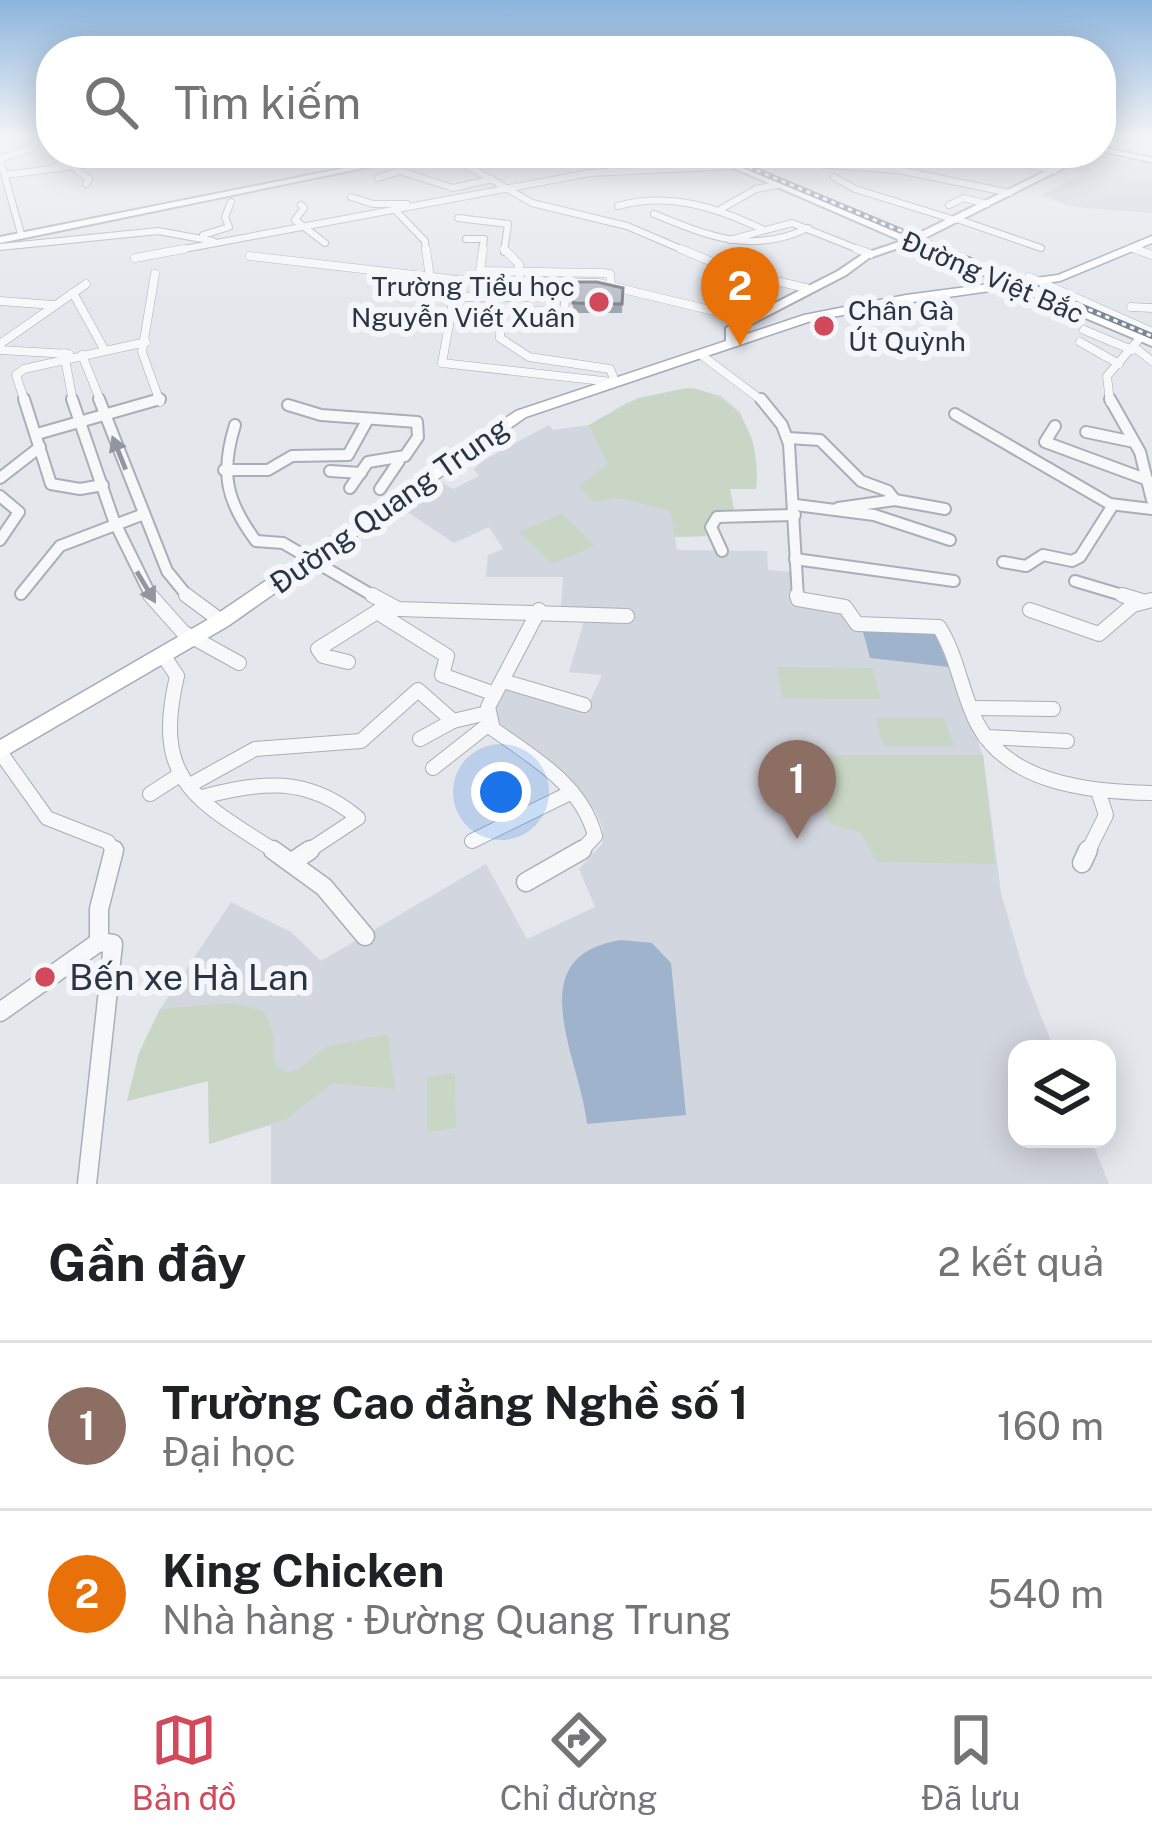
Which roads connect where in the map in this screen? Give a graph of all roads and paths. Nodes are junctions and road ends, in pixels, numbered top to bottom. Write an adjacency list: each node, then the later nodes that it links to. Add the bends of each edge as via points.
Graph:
1 (10, 190): 29 (street)
2 (244, 190): 21 (street)
3 (258, 190): 21 (street, bridge)
4 (510, 190): 17 (street)
5 (511, 190): 54 (street, via 647,233 736,272)
6 (754, 190): 19 (street)
7 (791, 190): 36 (street, Đường Việt Bắc)
8 (861, 190): 24 (street)
9 (996, 190): 11 (street)
10 (1015, 190): 11 (street)
11 (1010, 193): 14 (street)
12 (351, 197): 17 (street)
13 (231, 202): 31 (street, via 229,227)
14 (988, 204): 16 (street, via 964,198); 24 (street)
15 (301, 205): 25 (street, via 295,220)
16 (949, 205)
17 (432, 206): 20 (street)
18 (618, 206): 19 (street)
19 (721, 209): 26 (street)
20 (397, 212): 25 (street); 48 (street, via 425,241)
21 (130, 213): 28 (street)
22 (654, 214): 35 (street)
23 (458, 218): 47 (street, via 508,224 504,252 519,264)
24 (956, 220): 36 (street); 39 (street)
25 (304, 226): 33 (street); 34 (street)
26 (762, 229): 27 (street); 35 (street)
27 (808, 229): 35 (street, via 770,246); 41 (street)
28 (44, 230): 29 (street); 38 (street)
29 (21, 234): 37 (street)
30 (1152, 235): 40 (main road); 50 (main road)
31 (196, 237): 33 (street); 38 (street, via 158,231)
32 (466, 239): 46 (street, via 484,239)
33 (219, 242): 44 (street)
34 (325, 242)
35 (727, 242)
36 (909, 242): 41 (street); 50 (street, Đường Việt Bắc)
37 (0, 243): 38 (street)
38 (44, 243)
39 (1041, 248)
40 (1133, 248): 42 (street); 50 (main road)
41 (870, 254): 54 (street)
42 (1152, 255)
43 (250, 256): 48 (street)
44 (135, 258)
45 (155, 274): 69 (street)
46 (480, 276): 47 (street); 49 (street)
47 (519, 276): 51 (street); 53 (street, via 603,273)
48 (430, 278): 49 (street)
49 (457, 280): 56 (street)
50 (1024, 281): 68 (street); 71 (main road, Đường Quang Trung, via 820,315); 72 (street, Đường Việt Bắc)
51 (567, 282): 53 (street); 57 (street)
52 (86, 284): 55 (street)
53 (611, 285): 64 (street)
54 (806, 288): 64 (street)
55 (73, 293): 59 (street); 74 (street)
56 (454, 296): 57 (street); 62 (street)
57 (567, 297): 63 (street, via 564,311)
58 (0, 301): 59 (street)
59 (54, 305): 66 (street)
60 (1131, 307): 61 (street)
61 (1152, 308)
62 (452, 312): 63 (street); 80 (street, via 442,363)
63 (501, 312): 80 (street, via 500,338 512,348 611,369)
64 (747, 320): 71 (street, via 730,330)
65 (0, 325): 66 (street)
66 (25, 327): 73 (street)
67 (1084, 330): 72 (street)
68 (1152, 332)
69 (146, 342): 74 (street); 83 (street, via 142,352 162,401)
70 (1080, 342): 79 (street)
71 (730, 344): 75 (main road, Đường Quang Trung)
72 (1140, 344): 78 (street); 79 (street)
73 (0, 347): 77 (street)
74 (104, 350): 76 (street)
75 (700, 354): 80 (main road, Đường Quang Trung); 89 (street, via 767,401)
76 (82, 355): 77 (street); 83 (street)
77 (63, 356): 85 (street); 90 (street, via 16,376)
78 (1152, 361)
79 (1118, 364): 91 (street, via 1107,376 1111,406)
80 (614, 381): 115 (main road, Đường Quang Trung, via 492,430)
81 (287, 405): 84 (street)
82 (955, 414): 105 (street)
83 (104, 418): 85 (street); 109 (street, one-way to 83)
84 (368, 419): 92 (street, via 420,426); 94 (street, via 348,455)
85 (80, 424): 90 (street); 99 (street)
86 (235, 425): 94 (street)
87 (1055, 426): 98 (street, via 1045,442)
88 (1086, 432): 91 (street)
89 (788, 438): 102 (street, via 820,440 861,481); 108 (street)
90 (39, 441): 97 (street); 99 (street, via 51,484)
91 (1134, 442): 93 (street)
92 (399, 461): 96 (street, via 374,460); 101 (street)
93 (1148, 463): 98 (street)
94 (224, 470): 115 (street, via 229,508 256,541 283,543)
95 (330, 471): 96 (street)
96 (361, 472): 100 (street)
97 (0, 478)
98 (1148, 480): 104 (street)
99 (104, 485): 110 (street)
100 (350, 488)
101 (380, 489)
102 (895, 500): 106 (street); 107 (street)
103 (3, 502): 111 (street, via 19,518)
104 (1152, 504): 105 (street)
105 (1113, 505): 116 (street, via 1080,557)
106 (838, 508): 108 (street); 112 (street)
107 (945, 509)
108 (795, 510): 113 (street, via 716,517 711,527); 114 (street)
109 (143, 514): 110 (street); 125 (street, via 167,571)
110 (117, 522): 119 (street, via 60,546); 126 (street, one-way to 126, via 140,583)
111 (0, 540)
112 (950, 540)
113 (722, 551)
114 (795, 559): 117 (street); 132 (street, via 798,598 845,607 857,624 939,627)
115 (309, 562): 121 (street); 125 (main road, Đường Quang Trung)
116 (1003, 562)
117 (954, 581)
118 (1075, 581): 120 (street)
119 (21, 594)
120 (1147, 601): 123 (street, via 1099,634)
121 (382, 609): 122 (street); 128 (street, via 318,649); 130 (street, via 447,656 442,675)
122 (539, 610): 124 (street); 130 (street)
123 (1030, 610)
124 (628, 616)
125 (221, 621): 126 (main road, Đường Quang Trung)
126 (193, 638): 127 (main road, Đường Quang Trung); 129 (street)
127 (163, 655): 139 (main road, Đường Quang Trung); 141 (street, via 176,676 166,730 171,757)
128 (348, 662)
129 (239, 663)
130 (499, 688): 131 (street); 134 (street)
131 (584, 705)
132 (971, 709): 133 (street); 136 (street)
133 (1053, 709)
134 (488, 718): 135 (street); 140 (street); 142 (street)
135 (453, 721): 137 (street); 141 (street, via 418,690 361,741 255,749)
136 (984, 737): 138 (street); 145 (street, via 1022,765)
137 (420, 739)
138 (1067, 741)
139 (0, 751): 151 (street, via 46,818 115,852)
140 (433, 768)
141 (191, 785): 144 (street); 147 (street); 147 (street, via 306,784 337,797 358,818)
142 (572, 793): 146 (street); 149 (street, via 593,821 593,842)
143 (1152, 793): 145 (street)
144 (150, 794)
145 (1099, 794): 148 (street, via 1106,815)
146 (472, 841)
147 (292, 862): 150 (street, via 334,896)
148 (1082, 863)
149 (526, 882)
150 (365, 936)
151 (99, 941): 152 (street); 153 (street, via 110,940 115,950)
152 (0, 1012)
153 (87, 1184)

